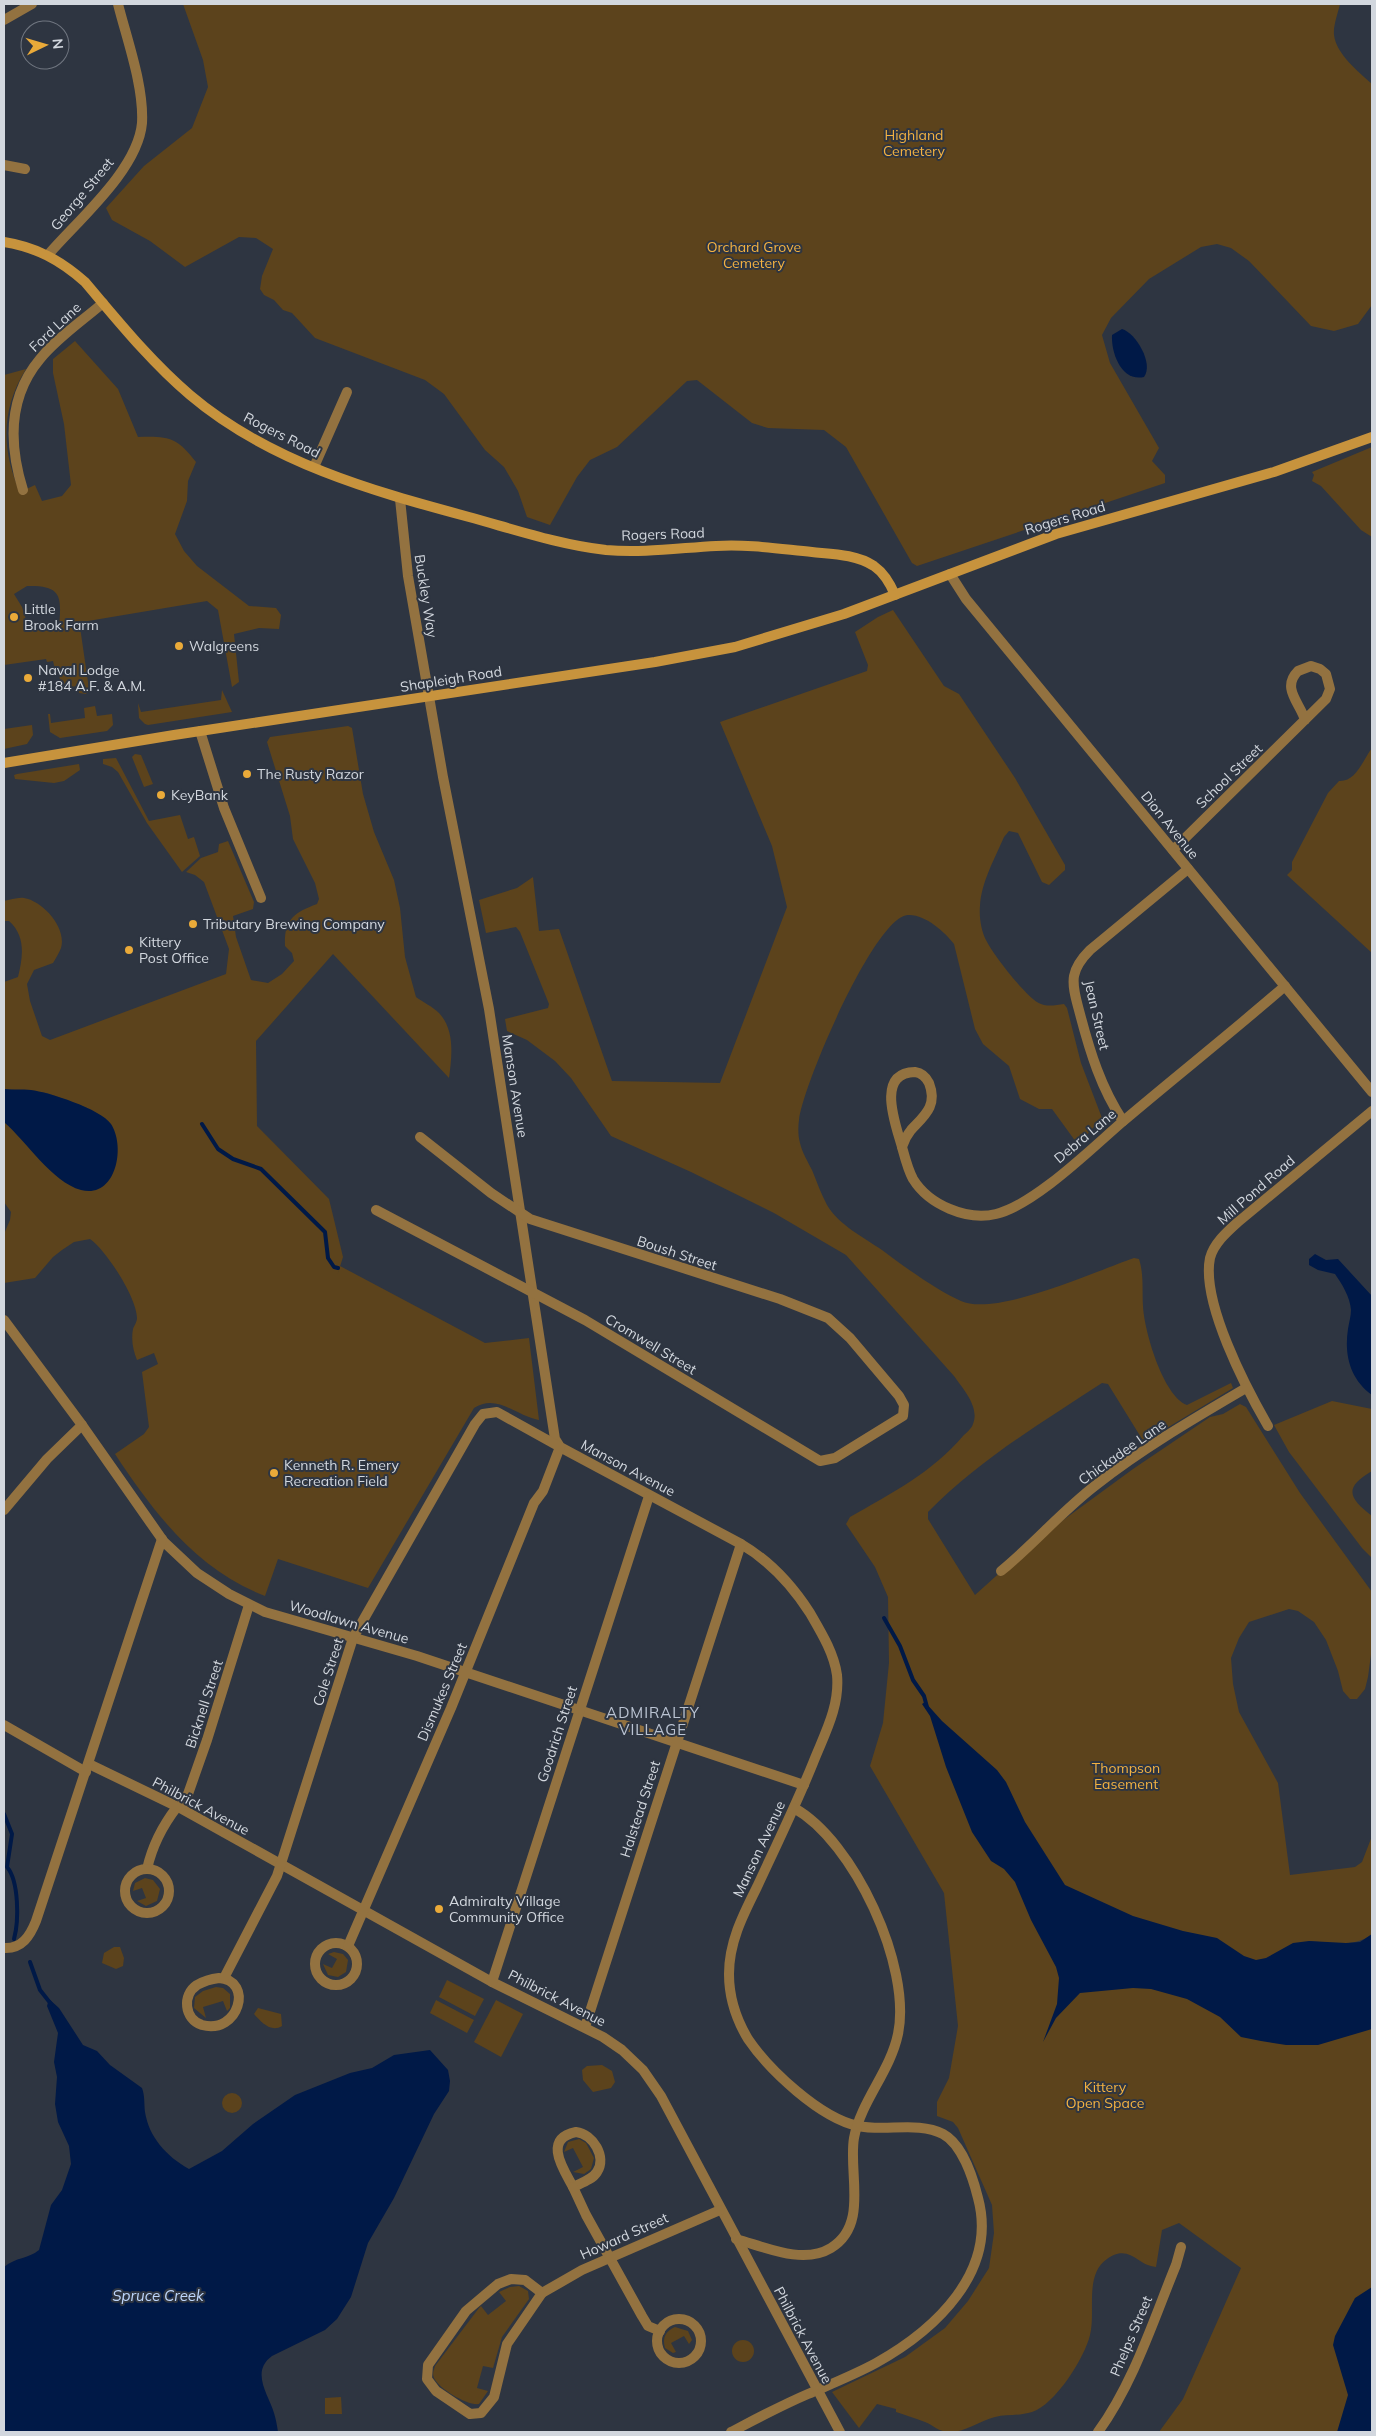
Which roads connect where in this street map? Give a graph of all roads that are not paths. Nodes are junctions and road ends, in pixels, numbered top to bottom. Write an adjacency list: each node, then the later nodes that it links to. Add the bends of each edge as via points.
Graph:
1 (32, 4): 3 (street)
2 (118, 4): 7 (street, George Street, via 140,95 140,133 121,171)
3 (4, 20)
4 (4, 165): 5 (street)
5 (25, 168)
6 (4, 242): 7 (main road, Rogers Road)
7 (48, 255): 8 (main road, Rogers Road, via 85,282)
8 (102, 303): 11 (main road, Rogers Road, via 153,360 191,396 232,425); 12 (street, Ford Lane, via 47,351 23,389 16,408 13,441)
9 (347, 392): 11 (street)
10 (1372, 437): 14 (main road, Rogers Road, via 1274,472 1056,534)
11 (314, 467): 13 (main road, Rogers Road)
12 (23, 490)
13 (400, 499): 15 (main road, Rogers Road, via 604,549 629,551 741,546 856,558 875,567 890,583); 16 (street, Buckley Way, via 408,576)
14 (950, 574): 15 (main road, Rogers Road); 20 (street, Dion Avenue, via 966,599)
15 (895, 595): 16 (main road, Shapleigh Road, via 797,630 735,647)
16 (428, 697): 18 (main road, Shapleigh Road); 30 (street, Manson Avenue, via 489,1009)
17 (1305, 720): 17 (street, School Street, via 1326,699 1330,689 1326,674 1311,666 1298,671 1291,683 1292,695); 20 (street, School Street)
18 (200, 731): 19 (main road, Shapleigh Road); 22 (street, via 224,808)
19 (4, 763)
20 (1173, 850): 21 (street, Dion Avenue)
21 (1188, 869): 23 (street, Dion Avenue); 26 (street, Jean Street, via 1090,950 1074,974 1075,991 1097,1073)
22 (261, 898)
23 (1285, 986): 24 (street, Dion Avenue); 26 (street, Debra Lane)
24 (1372, 1092)
25 (1372, 1111): 33 (street, Mill Pond Road, via 1238,1222 1214,1248 1210,1270 1216,1308)
26 (1123, 1121): 28 (street, Debra Lane, via 1031,1197 995,1215 956,1212 931,1198 913,1179)
27 (420, 1137): 30 (street, Boush Street)
28 (902, 1147): 28 (street, Debra Lane, via 932,1103 928,1082 919,1073 900,1076 891,1088)
29 (376, 1210): 31 (street, Cromwell Street)
30 (520, 1214): 31 (street, Manson Avenue); 34 (street, Boush Street, via 562,1231 780,1299 828,1318 850,1338 899,1396)
31 (534, 1294): 34 (street, Cromwell Street, via 585,1320 820,1462 835,1458 898,1421); 37 (street, Manson Avenue, via 551,1426)
32 (4, 1320): 35 (street, Woodlawn Avenue)
33 (1246, 1388): 36 (street, Mill Pond Road); 42 (street, Chickadee Lane, via 1121,1466 1070,1507 1030,1548)
34 (904, 1413)
35 (82, 1426): 39 (street, via 47,1459); 40 (street, Woodlawn Avenue)
36 (1268, 1426)
37 (560, 1447): 38 (street, Manson Avenue); 44 (street, Cole Street, via 497,1412 480,1416); 45 (street, Dismukes Street)
38 (649, 1496): 41 (street, Manson Avenue); 46 (street, Goodrich Street)
39 (4, 1510)
40 (162, 1539): 43 (street, Woodlawn Avenue, via 197,1573); 49 (street)
41 (741, 1544): 48 (street, Halstead Street); 50 (street, Manson Avenue, via 776,1569 802,1601 835,1662 837,1696 833,1713)
42 (1001, 1571)
43 (249, 1605): 44 (street, Woodlawn Avenue); 51 (street, Bicknell Street, via 201,1758 188,1794)
44 (353, 1638): 45 (street, Woodlawn Avenue); 53 (street, Cole Street)
45 (465, 1673): 46 (street, Woodlawn Avenue); 55 (street, Dismukes Street)
46 (580, 1711): 48 (street, Woodlawn Avenue); 59 (street, Goodrich Street)
47 (4, 1725): 49 (street, Philbrick Avenue)
48 (676, 1743): 50 (street, Woodlawn Avenue); 60 (street, Halstead Street)
49 (87, 1768): 51 (street, Philbrick Avenue); 57 (street, via 36,1921 24,1942)
50 (804, 1784): 52 (street, Manson Avenue)
51 (178, 1808): 53 (street, Philbrick Avenue); 54 (street, Bicknell Street, via 151,1854)
52 (794, 1808): 61 (street, via 820,1828 859,1880 888,1944 897,1978 901,2005 898,2035 889,2062); 61 (street, Manson Avenue, via 734,1937 729,1959 730,1995 746,2034 772,2067 814,2103)
53 (281, 1865): 55 (street, Philbrick Avenue); 58 (street, Cole Street)
54 (147, 1869): 54 (street, via 134,1874 125,1888 129,1904 146,1913 161,1908 168,1890 162,1876)
55 (364, 1911): 56 (street, Dismukes Street); 59 (street, Philbrick Avenue)
56 (348, 1946): 56 (street, via 331,1944 318,1954 316,1969 327,1983 345,1983 355,1973 356,1960)
57 (4, 1948)
58 (224, 1978): 58 (street, via 206,1980 190,1993 187,2011 198,2023 216,2025 226,2022 235,2013 238,1993 232,1982)
59 (492, 1982): 60 (street, Philbrick Avenue)
60 (585, 2027): 63 (street, Philbrick Avenue, via 622,2050 652,2081)
61 (857, 2126): 64 (street, via 854,2208 845,2232 836,2244 805,2256); 69 (street, Manson Avenue, via 924,2129 949,2138 959,2152 977,2194 983,2223 982,2239 978,2258 968,2278 924,2331 879,2362)
62 (574, 2187): 62 (street, via 592,2177 600,2163 596,2146 582,2132 567,2135 558,2147 560,2162); 66 (street)
63 (720, 2210): 64 (street, Philbrick Avenue); 66 (street, Howard Street)
64 (736, 2239): 69 (street, Philbrick Avenue)
65 (1181, 2247): 72 (street, Phelps Street, via 1133,2370)
66 (610, 2258): 67 (street, Howard Street); 68 (street, via 648,2326)
67 (542, 2293): 67 (street, Howard Street, via 525,2280 511,2279 477,2299 428,2365 427,2379 436,2391 470,2414 484,2410 494,2397 507,2344)
68 (660, 2331): 68 (street, via 658,2347 669,2360 688,2361 698,2352 700,2334 689,2322 672,2320)
69 (817, 2390): 70 (street, Manson Avenue); 71 (street, Philbrick Avenue)
70 (731, 2432)
71 (840, 2432)
72 (1098, 2432)

